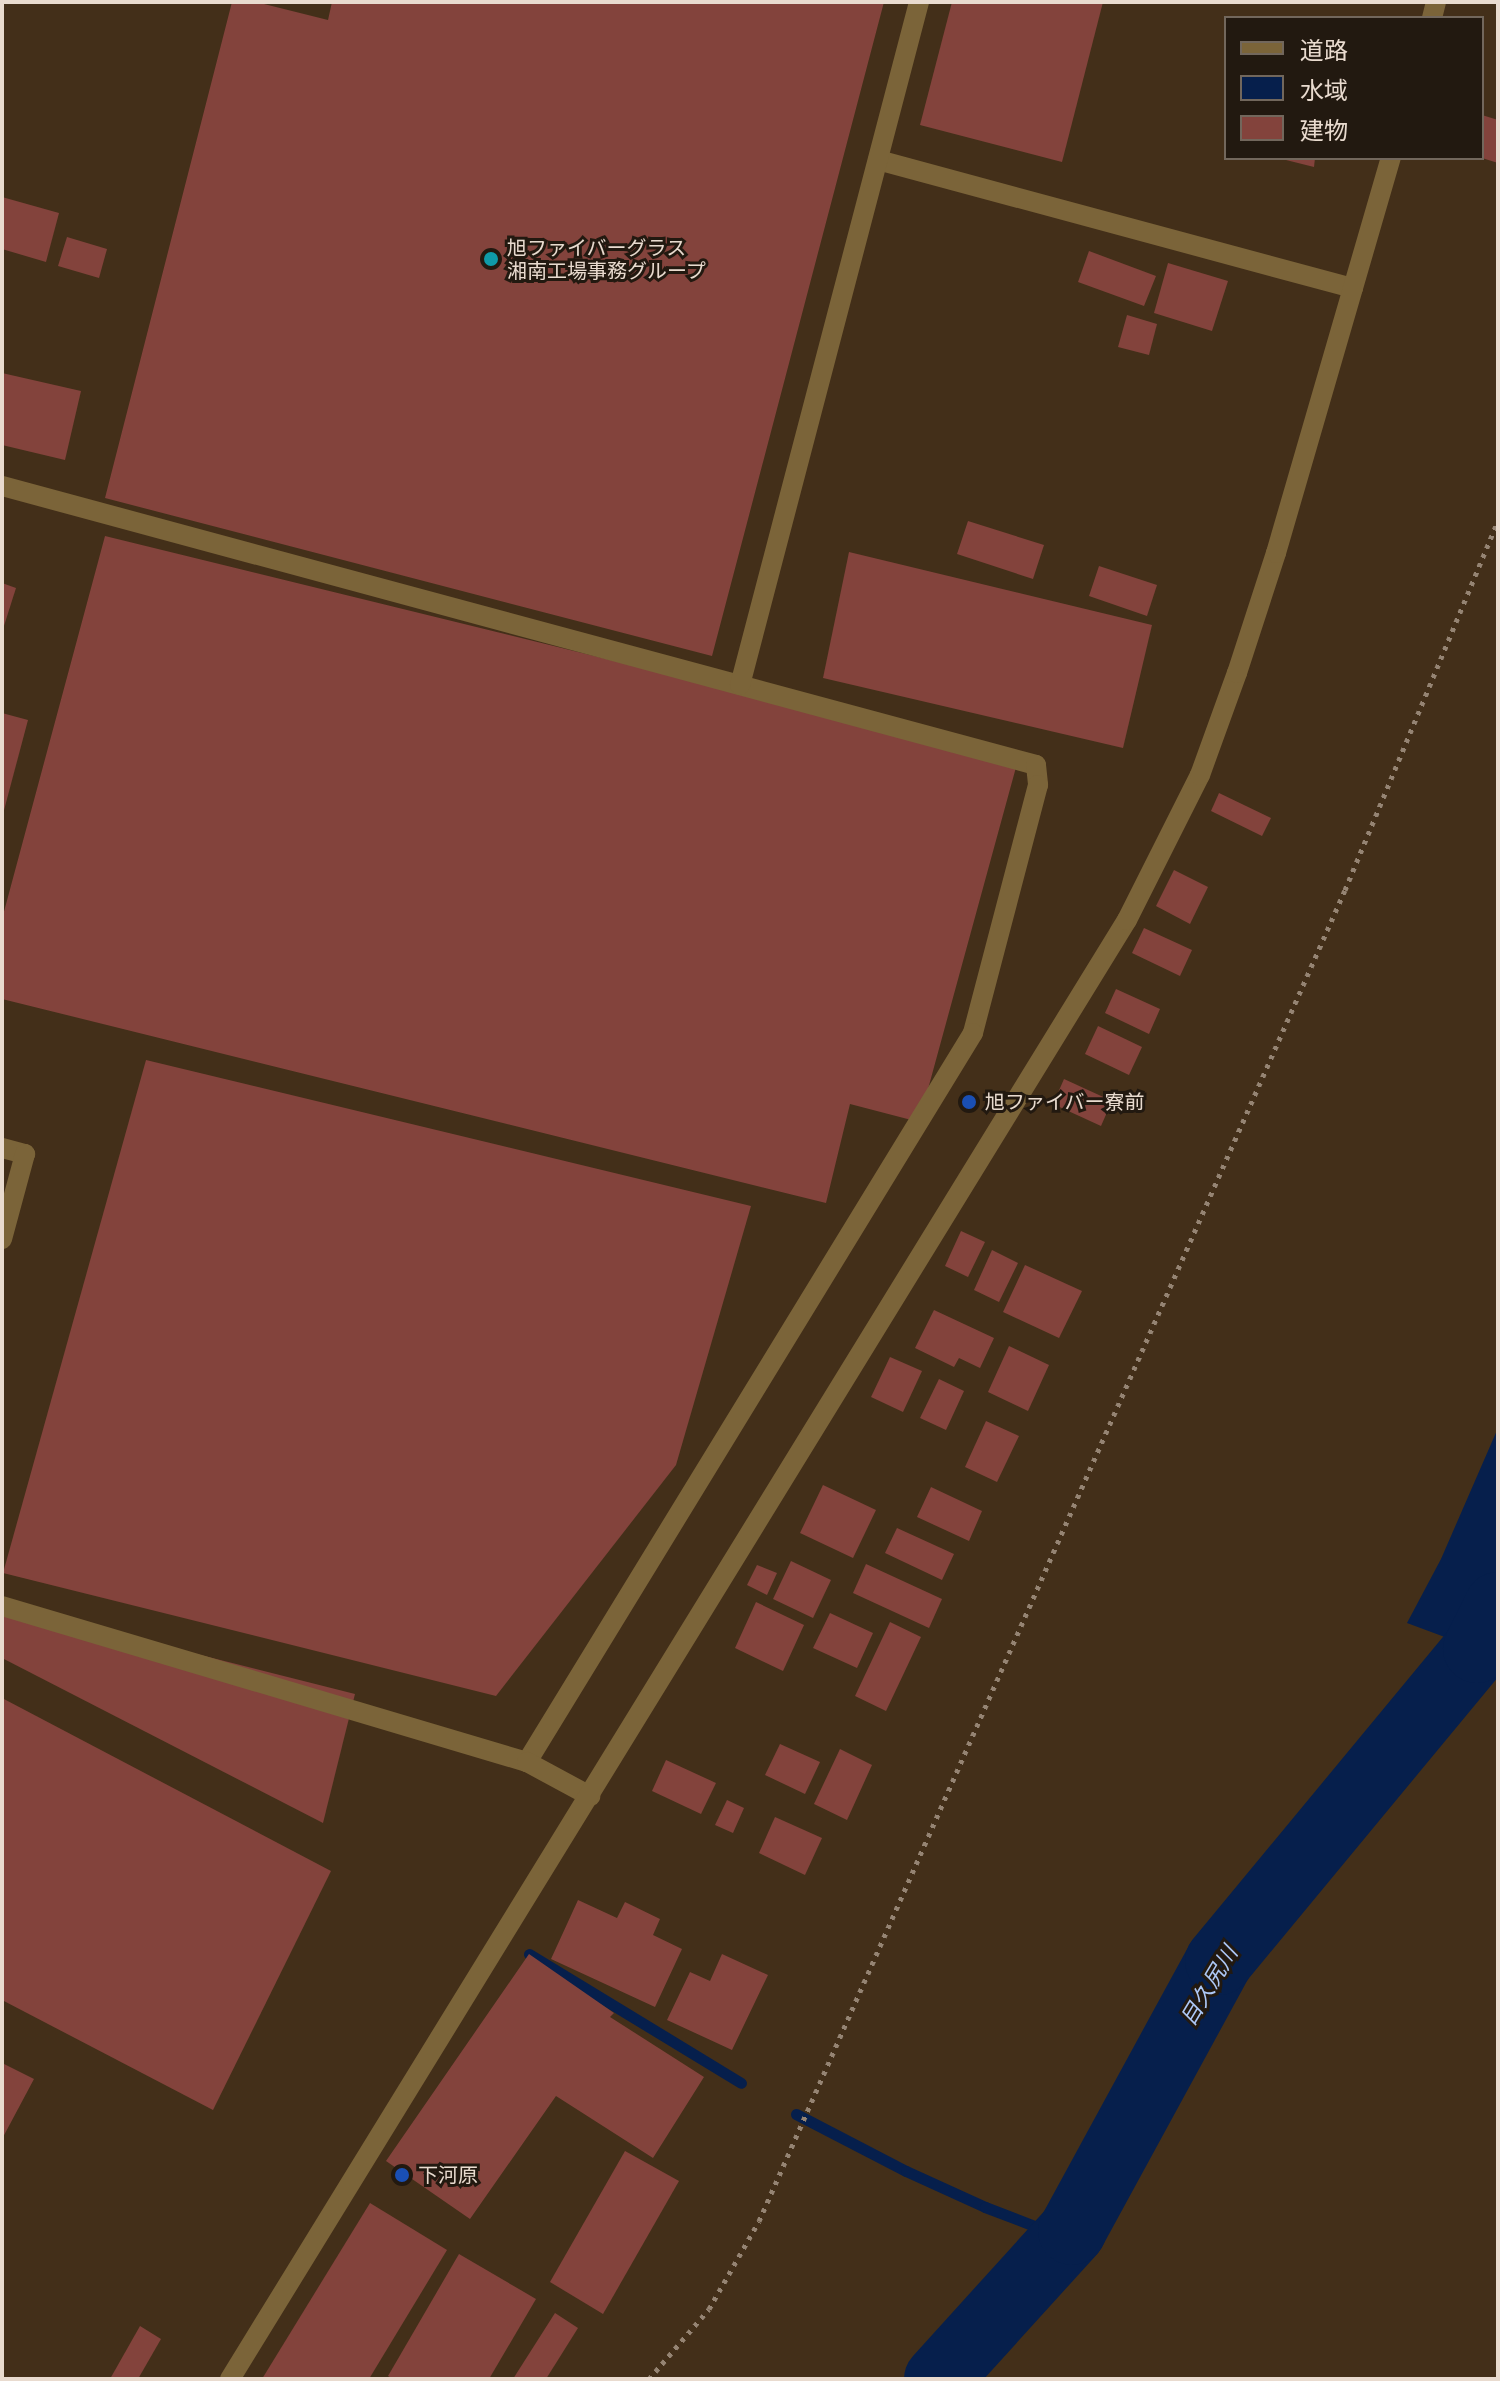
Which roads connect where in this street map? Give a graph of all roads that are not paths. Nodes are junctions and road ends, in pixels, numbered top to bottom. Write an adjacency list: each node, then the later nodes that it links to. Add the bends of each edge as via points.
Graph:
1 (919, 2): 2 (street)
2 (878, 160): 4 (street); 6 (street)
3 (1390, 160): 4 (street)
4 (1353, 288): 11 (street, via 1276,553 1200,775 1140,893)
5 (2, 486): 6 (street)
6 (740, 685): 10 (street, via 1036,765 1038,785 973,1033)
7 (2, 1148): 8 (street, via 25,1154)
8 (2, 1239)
9 (2, 1606): 10 (street)
10 (527, 1762): 11 (street)
11 (590, 1796): 12 (street)
12 (230, 2379)

